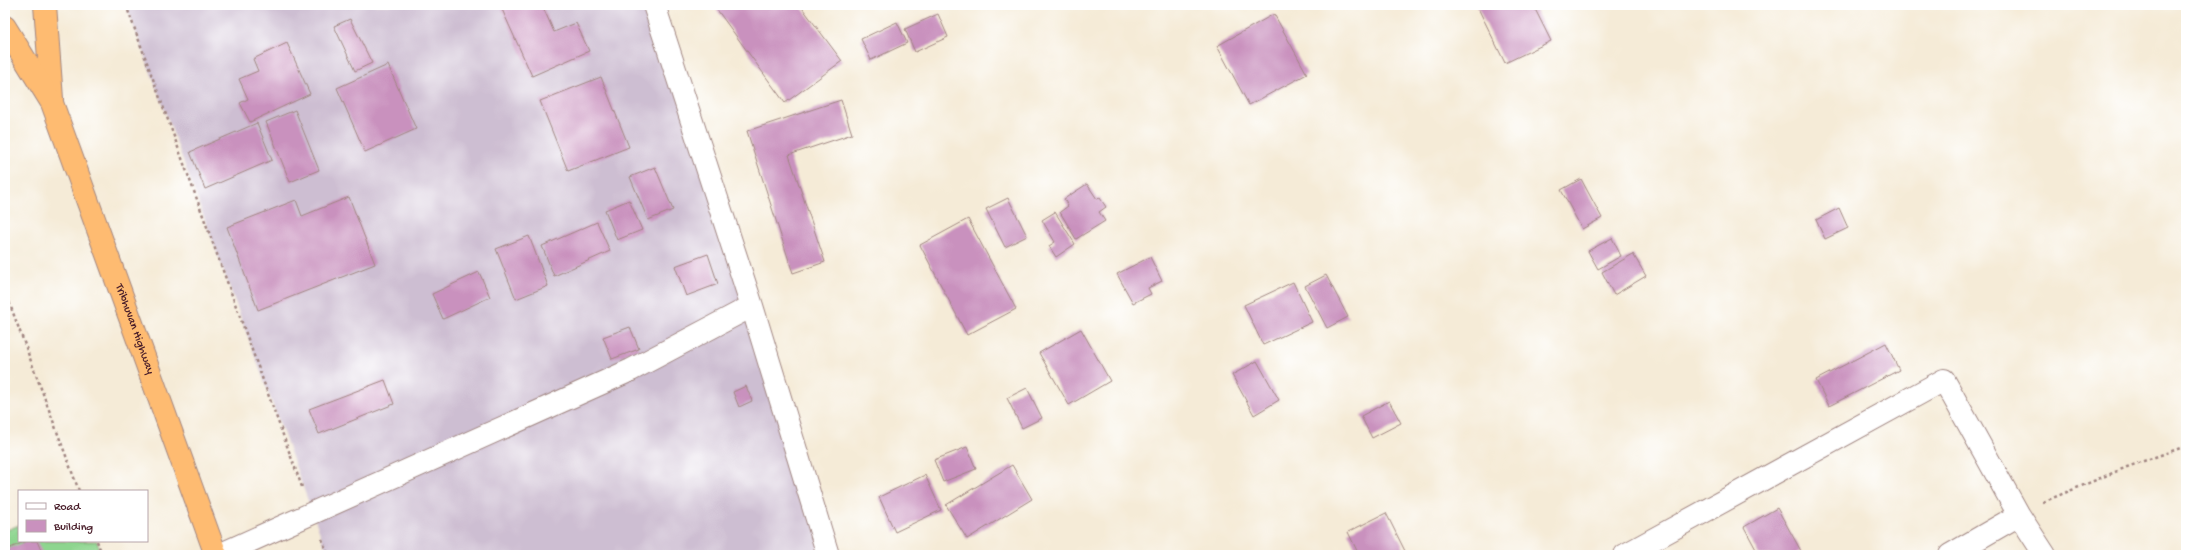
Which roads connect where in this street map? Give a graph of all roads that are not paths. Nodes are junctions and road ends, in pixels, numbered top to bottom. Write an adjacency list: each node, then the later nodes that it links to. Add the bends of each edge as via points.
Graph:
1 (45, 5): 4 (highway)
2 (654, 5): 5 (street)
3 (5, 26): 4 (highway)
4 (52, 102): 7 (highway, Tribhuvan Highway)
5 (752, 306): 7 (street, via 631,370); 8 (street)
6 (2019, 515): 9 (street, via 1944,380); 10 (street); 11 (street)
7 (218, 555)
8 (828, 555)
9 (1625, 555)
10 (1950, 555)
11 (2045, 555)

